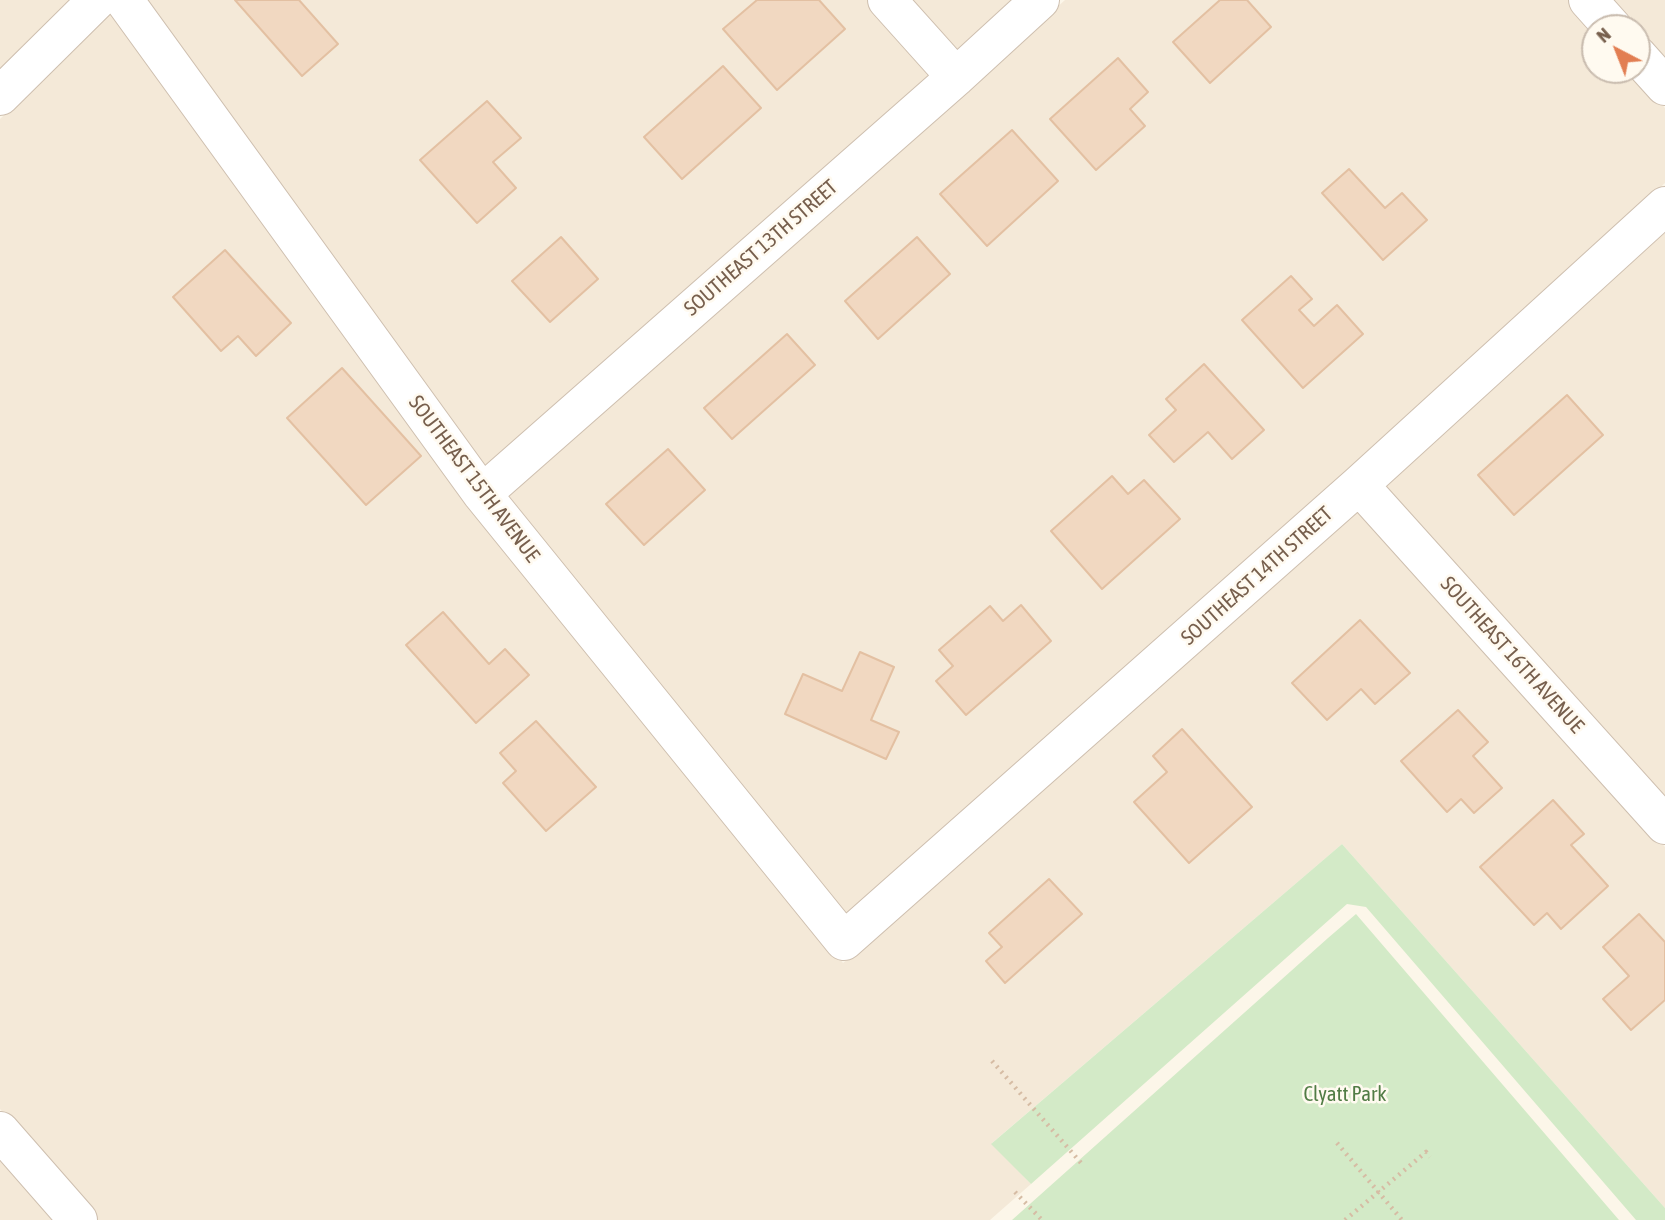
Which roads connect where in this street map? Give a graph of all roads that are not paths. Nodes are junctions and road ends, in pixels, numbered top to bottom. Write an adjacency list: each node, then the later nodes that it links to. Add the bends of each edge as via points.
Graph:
1 (97, 0): 10 (street)
2 (124, 0): 13 (street, SOUTHEAST 15TH AVENUE)
3 (887, 0): 8 (street)
4 (1040, 0): 8 (street, SOUTHEAST 13TH STREET)
5 (1588, 0): 6 (street)
6 (1600, 14)
7 (1651, 70): 9 (street)
8 (956, 76): 13 (street, SOUTHEAST 13TH STREET)
9 (1665, 86)
10 (0, 96)
11 (1665, 206): 12 (street, SOUTHEAST 14TH STREET)
12 (1359, 485): 14 (street, SOUTHEAST 16TH AVENUE); 15 (street, SOUTHEAST 14TH STREET)
13 (482, 494): 15 (street, SOUTHEAST 15TH AVENUE)
14 (1665, 825)
15 (844, 941)
16 (0, 1131): 17 (street)
17 (78, 1220)

